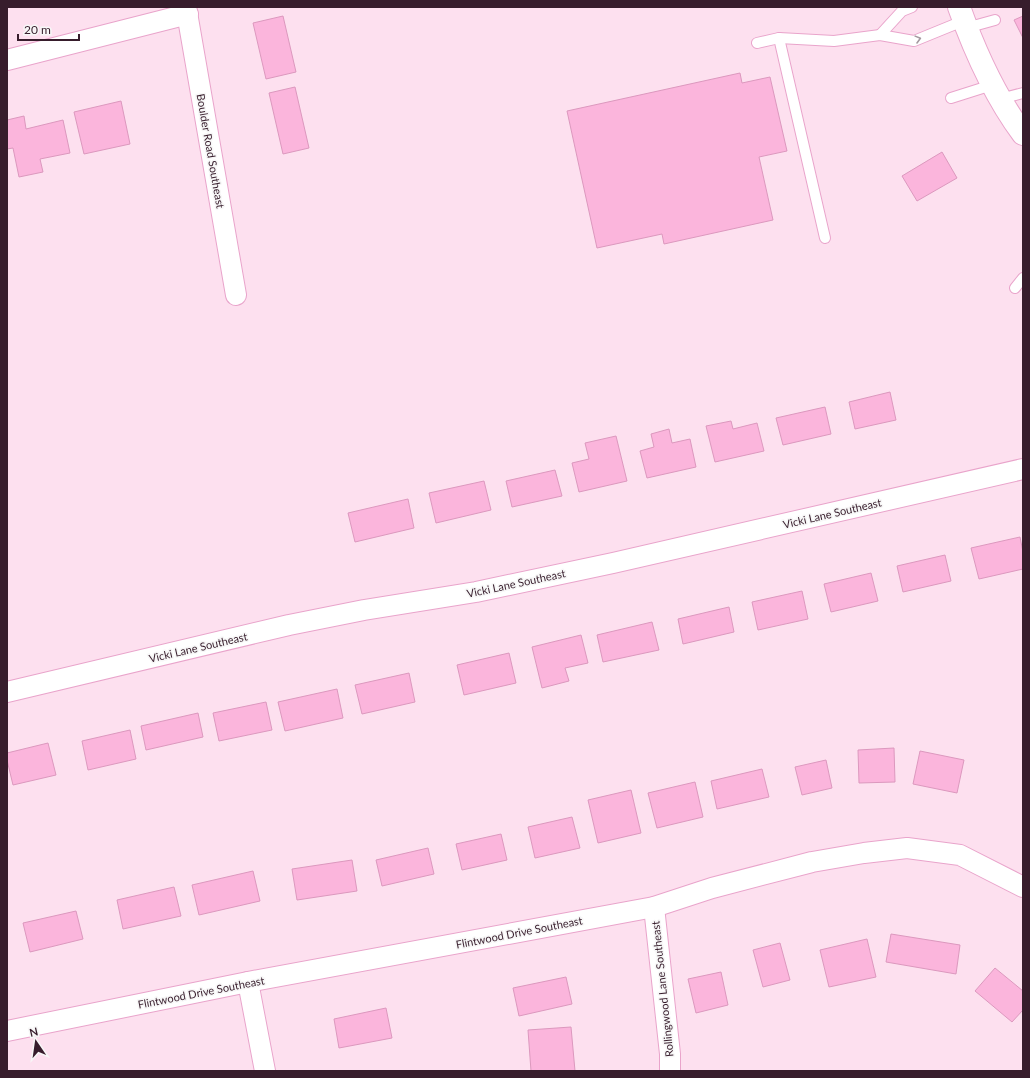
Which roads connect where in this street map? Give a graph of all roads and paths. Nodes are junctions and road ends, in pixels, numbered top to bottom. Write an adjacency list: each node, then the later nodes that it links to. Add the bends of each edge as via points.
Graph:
1 (912, 7): 5 (lane, via 902,11)
2 (187, 11): 8 (street); 16 (street, Boulder Road Southeast)
3 (963, 18): 4 (lane); 5 (lane, one-way to 3, via 914,41); 9 (street)
4 (995, 20)
5 (880, 35): 6 (lane, via 834,41)
6 (779, 38): 7 (lane); 13 (lane)
7 (756, 42)
8 (7, 60)
9 (996, 92): 10 (lane); 11 (lane); 12 (street)
10 (1023, 93)
11 (951, 98)
12 (1022, 132)
13 (825, 238)
14 (1023, 278): 15 (lane)
15 (1015, 288)
16 (236, 294)
17 (1023, 469): 18 (street, Vicki Lane Southeast, via 484,591 289,625)
18 (7, 692)
19 (1023, 887): 20 (street, Flintwood Drive Southeast, via 960,855 907,848 812,862 712,888)
20 (654, 907): 21 (street, Flintwood Drive Southeast); 24 (street, Rollingwood Lane Southeast)
21 (248, 982): 22 (street, Flintwood Drive Southeast); 23 (street)
22 (7, 1031)
23 (265, 1071)
24 (670, 1071)

